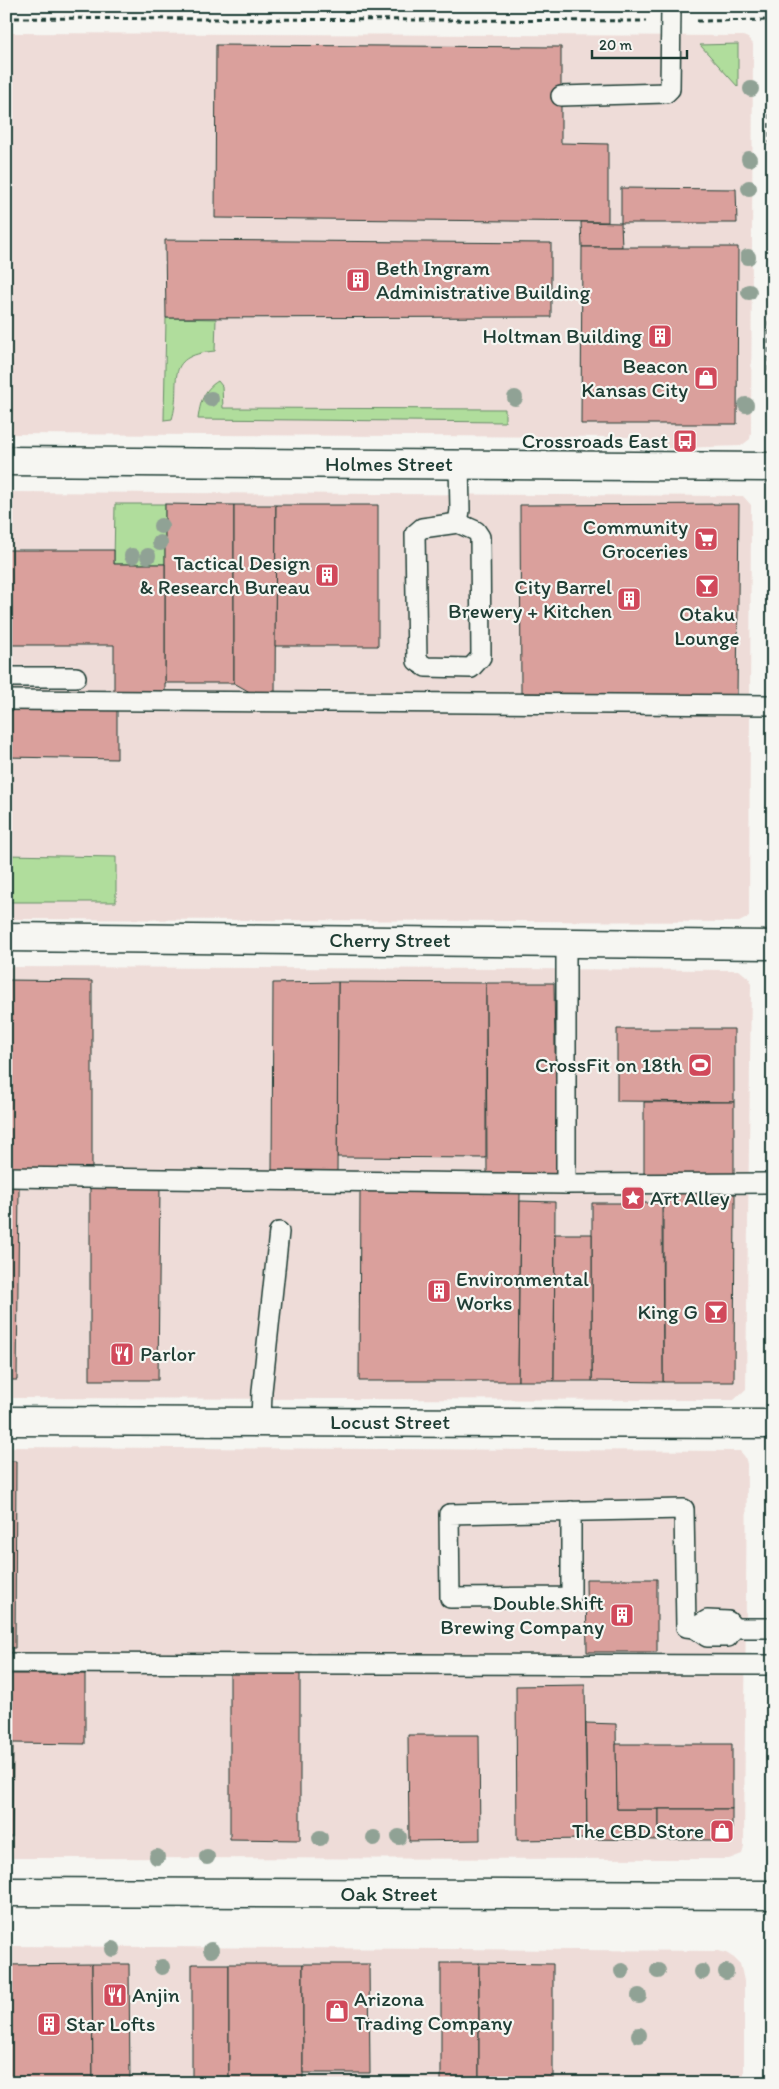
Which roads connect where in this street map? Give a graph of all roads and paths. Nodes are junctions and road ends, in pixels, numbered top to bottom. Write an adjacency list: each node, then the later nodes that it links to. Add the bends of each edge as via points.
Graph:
1 (770, 6): 4 (path)
2 (670, 14): 3 (path); 4 (path); 5 (lane, via 670,89 666,93)
3 (6, 18)
4 (771, 20): 6 (path, via 769,429)
5 (561, 96)
6 (773, 436)
7 (6, 461): 8 (street, Holmes Street)
8 (459, 464): 9 (street, Holmes Street); 10 (lane)
9 (773, 467)
10 (458, 523): 10 (lane, via 422,528 415,534 417,661 426,667 471,668 481,657 480,538 476,531)
11 (6, 677): 12 (lane)
12 (76, 677)
13 (6, 700): 14 (lane)
14 (773, 705)
15 (6, 937): 16 (street, Cherry Street)
16 (566, 942): 17 (street, Cherry Street); 20 (lane)
17 (773, 945)
18 (6, 1177): 20 (lane)
19 (773, 1183): 20 (lane)
20 (566, 1184)
21 (279, 1232): 23 (lane)
22 (6, 1421): 23 (street, Locust Street)
23 (261, 1422): 24 (street, Locust Street)
24 (773, 1424)
25 (571, 1511): 25 (lane, via 449,1514 450,1598 571,1597); 26 (lane, via 684,1508 686,1628 694,1628 707,1620 728,1621 734,1628)
26 (773, 1628)
27 (6, 1663): 28 (lane)
28 (773, 1665)
29 (6, 1892): 30 (street, Oak Street)
30 (773, 1895)

